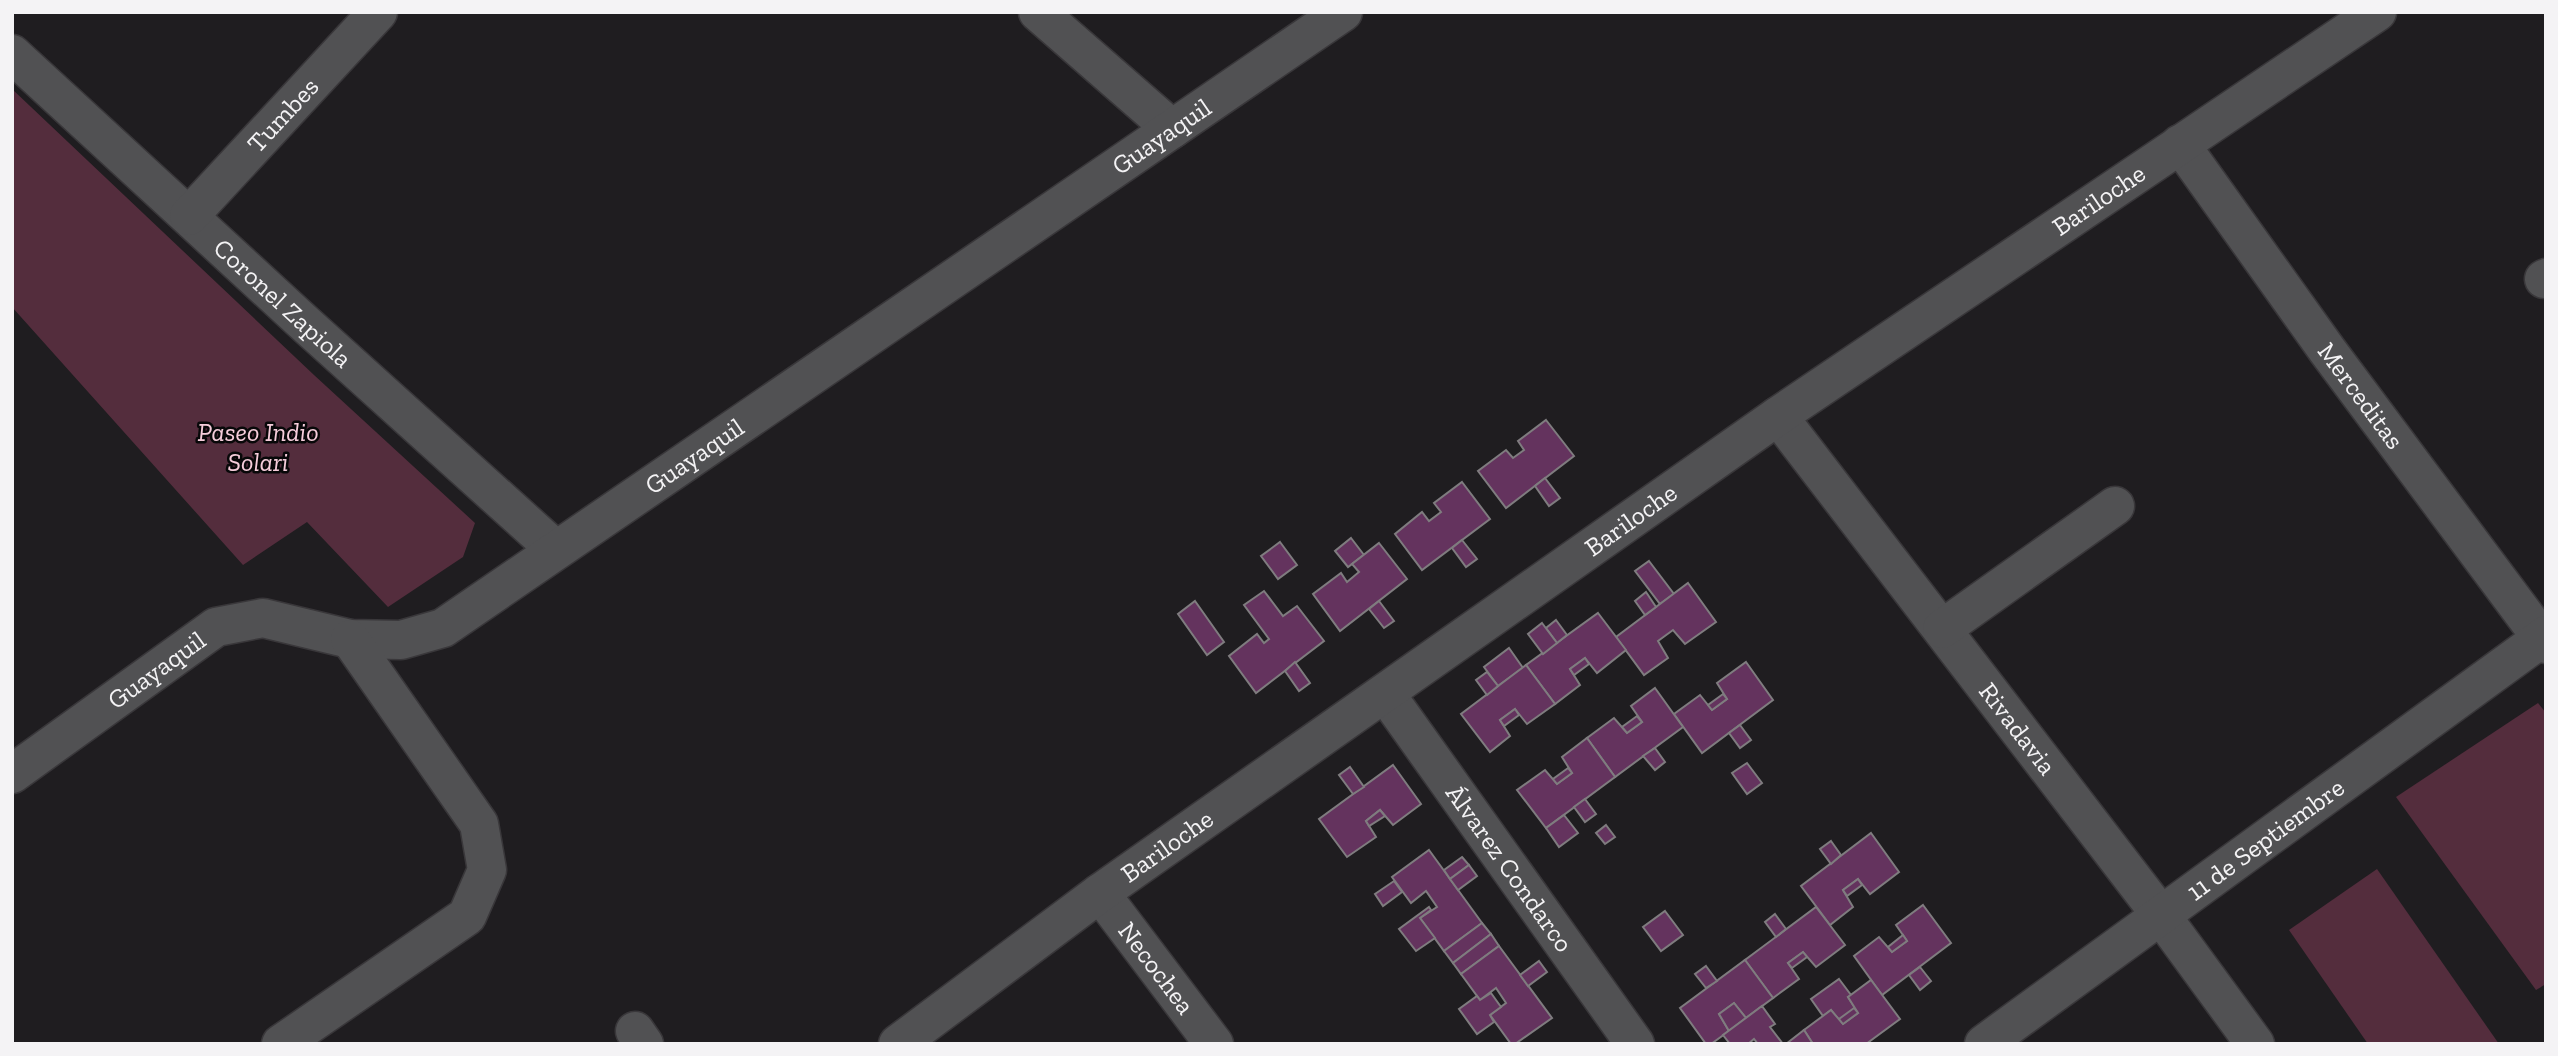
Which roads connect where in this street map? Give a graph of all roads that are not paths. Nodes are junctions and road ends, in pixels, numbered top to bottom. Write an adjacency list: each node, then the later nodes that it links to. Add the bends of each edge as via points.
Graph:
1 (378, 12): 8 (street, Tumbes)
2 (1038, 12): 6 (street)
3 (1343, 12): 6 (street, Guayaquil)
4 (2377, 12): 7 (street, Bariloche)
5 (12, 54): 8 (street, Coronel Zapiola)
6 (1172, 129): 11 (street, Guayaquil)
7 (2180, 144): 9 (street, Bariloche); 14 (street, Merceditas, via 2327,350)
8 (189, 216): 11 (street, Coronel Zapiola)
9 (1778, 416): 12 (street, Rivadavia); 15 (street, Bariloche)
10 (2115, 506): 12 (street)
11 (556, 550): 13 (street, Guayaquil, via 443,628 401,640)
12 (1941, 629): 18 (street, Rivadavia)
13 (350, 639): 16 (street, Guayaquil, via 263,618 216,627); 19 (street, via 479,824 487,870 467,916)
14 (2544, 639): 18 (street, 11 de Septiembre)
15 (1385, 692): 17 (street, Bariloche); 22 (street, Álvarez Condarco)
16 (12, 774)
17 (1100, 893): 20 (street, Bariloche); 21 (street, Necochea)
18 (2160, 914): 23 (street, 11 de Septiembre); 24 (street, Rivadavia)
19 (281, 1044)
20 (898, 1044)
21 (1214, 1044)
22 (1635, 1044)
23 (1984, 1044)
24 (2255, 1044)

